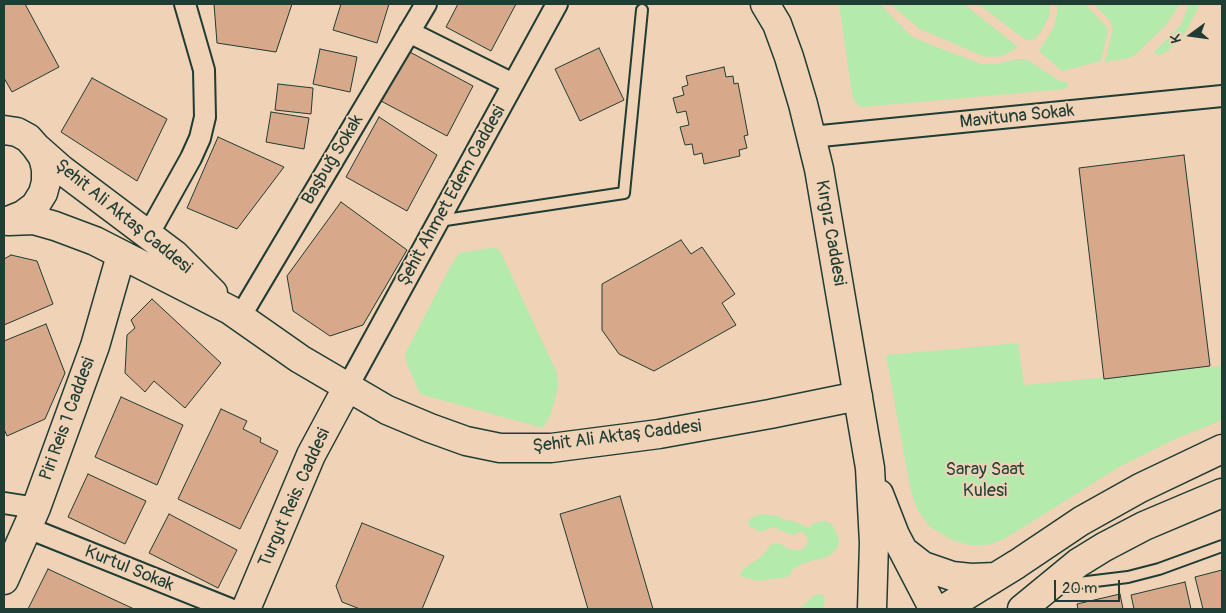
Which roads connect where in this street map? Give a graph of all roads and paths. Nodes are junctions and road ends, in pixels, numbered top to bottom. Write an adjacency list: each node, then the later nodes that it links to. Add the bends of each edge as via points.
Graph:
1 (185, 4): 14 (street, via 204,70 205,117 191,158)
2 (426, 4): 6 (street, Başbuğ Sokak)
3 (556, 4): 7 (street, Şehit Ahmet Edem Caddesi)
4 (766, 4): 11 (street, Kırgız Caddesi, via 790,57)
5 (642, 10): 13 (lane, via 624,193)
6 (409, 32): 7 (street); 16 (street, Başbuğ Sokak)
7 (513, 84): 13 (street, Şehit Ahmet Edem Caddesi)
8 (1222, 96): 11 (street, Mavituna Sokak)
9 (4, 117): 10 (street, Şehit Ali Aktaş Caddesi)
10 (23, 138): 12 (street, Şehit Ali Aktaş Caddesi, via 43,157 46,182 35,206 24,215); 14 (street, Şehit Ali Aktaş Caddesi)
11 (811, 138): 18 (street, Kırgız Caddesi)
12 (7, 221): 15 (street, Şehit Ali Aktaş Caddesi, via 34,220 55,226)
13 (437, 221): 17 (street, Şehit Ahmet Edem Caddesi)
14 (148, 234): 16 (street, Şehit Ali Aktaş Caddesi, via 175,255)
15 (121, 255): 16 (street, Şehit Ali Aktaş Caddesi); 23 (street, Piri Reis 1 Caddesi, via 95,346)
16 (235, 313): 17 (street, Şehit Ali Aktaş Caddesi)
17 (346, 388): 18 (street, Şehit Ali Aktaş Caddesi, via 388,410 466,441 500,448 529,449 659,434); 31 (street, Turgut Reis. Caddesi, via 311,455)
18 (858, 396): 20 (street, Kırgız Caddesi)
19 (1222, 449): 26 (street, via 1140,488 1081,521)
20 (870, 468): 25 (street, Kırgız Caddesi); 32 (street, Kırgız Caddesi, via 874,543)
21 (1222, 493): 28 (street, via 1104,547)
22 (4, 503): 23 (street, Kurtul Sokak)
23 (32, 518): 27 (street, Piri Reis 1 Caddesi); 30 (street, Kurtul Sokak)
24 (1222, 546): 28 (lane, via 1128,577)
25 (902, 550): 26 (street, via 923,566 952,576); 29 (street, Kırgız Caddesi)
26 (996, 577): 29 (street)
27 (4, 580)
28 (1049, 586): 33 (street)
29 (932, 608)
30 (230, 609)
31 (246, 609)
32 (872, 609)
33 (1022, 609)

